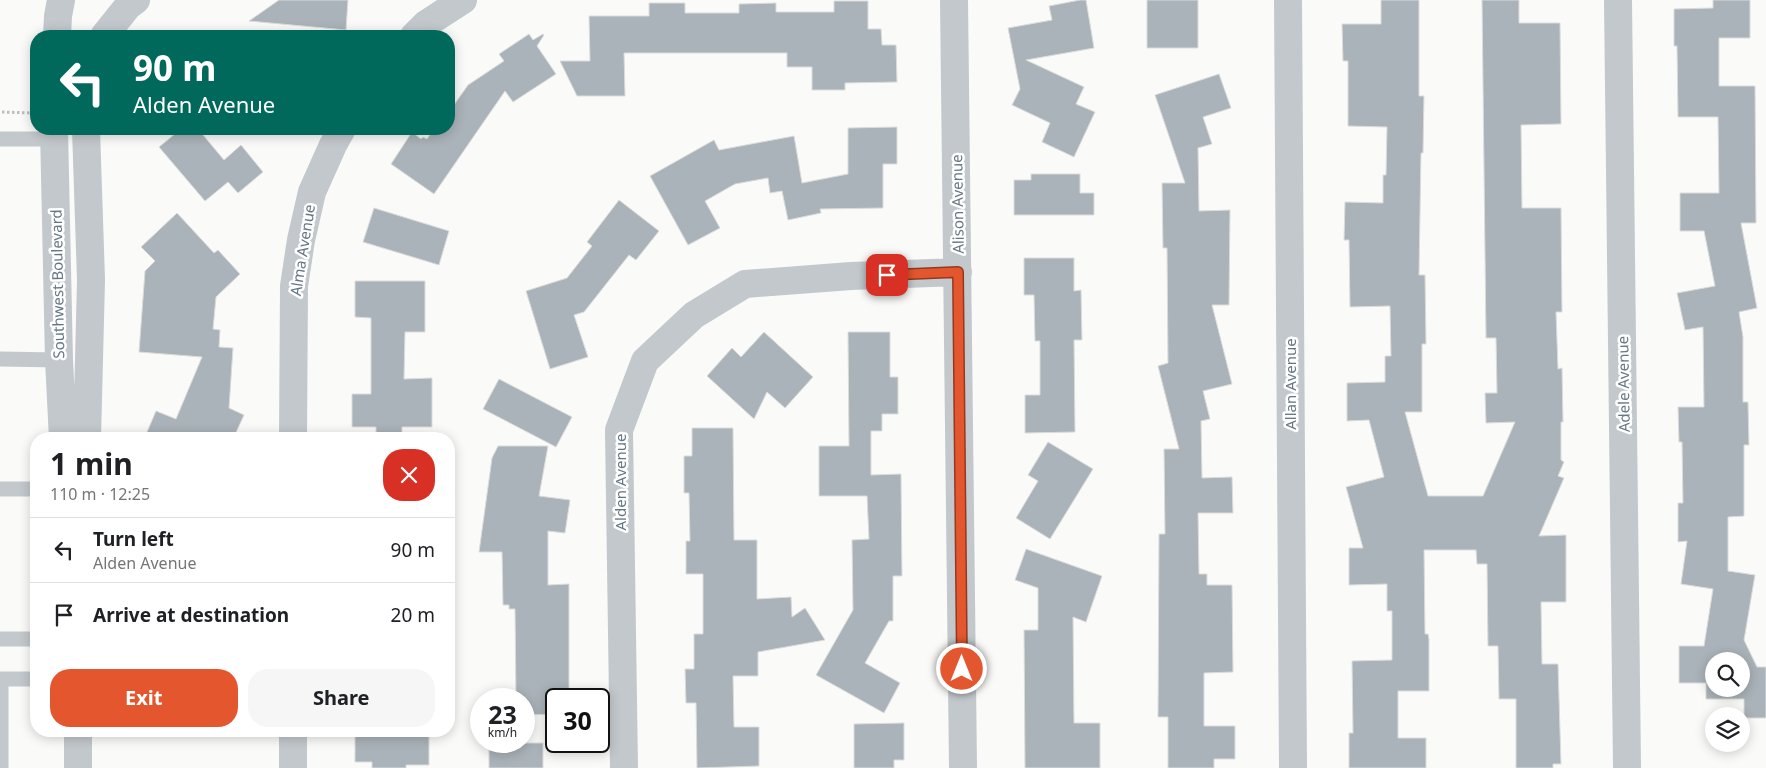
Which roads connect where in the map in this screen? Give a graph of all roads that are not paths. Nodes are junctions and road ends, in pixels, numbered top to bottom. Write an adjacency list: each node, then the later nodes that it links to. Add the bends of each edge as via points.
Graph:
1 (61, 0): 7 (street)
2 (136, 0): 8 (street)
3 (463, 0): 9 (street)
4 (954, 0): 15 (street, Alison Avenue)
5 (1288, 0): 34 (street, Allan Avenue)
6 (1618, 0): 35 (street, Adele Avenue)
7 (57, 30)
8 (108, 30)
9 (420, 30)
10 (30, 132): 14 (lane)
11 (48, 135): 17 (street, Southwest Boulevard)
12 (86, 135): 19 (street, Southwest Boulevard, via 91,280)
13 (339, 135): 20 (street, Alma Avenue, via 312,192 301,240 294,286)
14 (0, 139)
15 (958, 272): 32 (street, Alden Avenue, via 745,284 694,315 645,361 619,430); 33 (street, Alison Avenue)
16 (0, 360): 17 (lane)
17 (59, 360): 18 (street, Southwest Boulevard)
18 (63, 432)
19 (87, 432)
20 (293, 432)
21 (0, 489): 22 (lane)
22 (30, 489)
23 (0, 639): 24 (lane)
24 (30, 639)
25 (0, 679): 26 (lane); 29 (lane)
26 (30, 679)
27 (78, 737): 30 (street)
28 (293, 737): 31 (street)
29 (1, 768)
30 (78, 768)
31 (293, 768)
32 (624, 768)
33 (963, 768)
34 (1293, 768)
35 (1628, 768)

